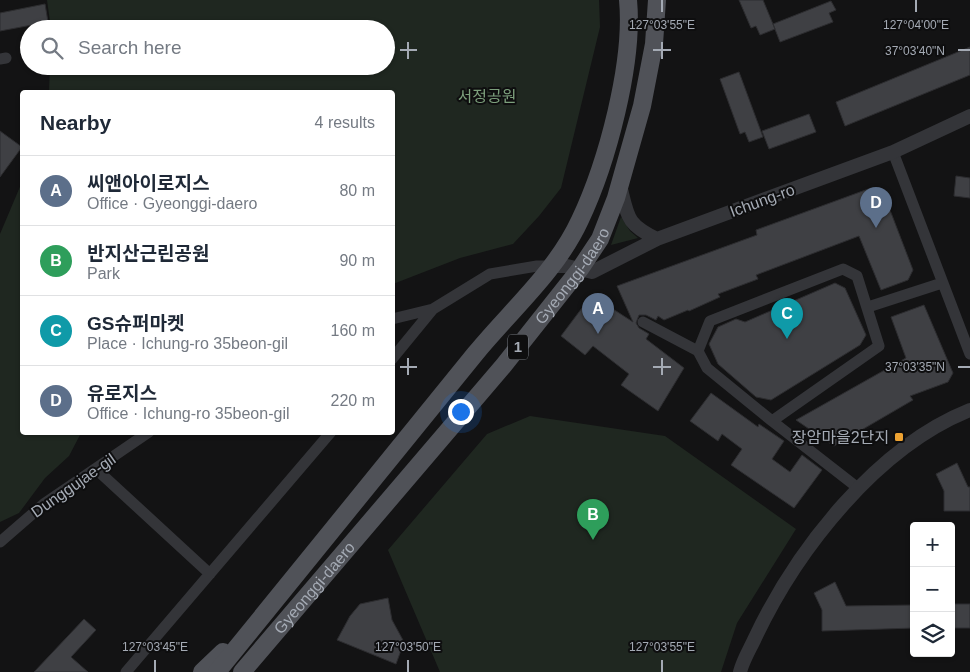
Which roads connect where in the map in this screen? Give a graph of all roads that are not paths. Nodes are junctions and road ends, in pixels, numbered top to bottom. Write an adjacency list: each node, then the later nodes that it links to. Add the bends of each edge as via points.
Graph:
1 (628, 0): 7 (main road, Gyeonggi-daero / 1, via 628,36 619,104 580,220)
2 (657, 0): 5 (main road, Gyeonggi-daero / 1, via 649,78)
3 (970, 116): 4 (street, Ichung-ro)
4 (893, 152): 6 (street, Ichung-ro); 9 (street)
5 (620, 185): 6 (street, via 629,221 641,232); 8 (main road, Gyeonggi-daero / 1, via 600,239)
6 (657, 239): 8 (street, Ichung-ro, via 592,272)
7 (553, 266): 8 (street, Ichung-ro); 11 (street, via 490,274); 25 (main road, Gyeonggi-daero / 1, via 483,345)
8 (580, 269): 26 (main road, Gyeonggi-daero / 1, via 504,365)
9 (942, 283): 10 (street); 15 (street)
10 (868, 307): 14 (street, via 857,276 843,269 710,321); 18 (street, via 879,346)
11 (433, 309): 12 (street); 16 (street)
12 (395, 319)
13 (643, 322): 14 (street)
14 (698, 351): 18 (street, via 707,368)
15 (970, 354)
16 (395, 356)
17 (970, 410): 22 (street, via 906,447)
18 (772, 421): 22 (street)
19 (145, 435): 21 (street, Dunggujae-gil)
20 (328, 435): 24 (street)
21 (96, 469): 23 (street, Dunggujae-gil, via 45,502); 24 (street)
22 (858, 488): 32 (street, via 813,543 771,606)
23 (0, 542)
24 (210, 574): 27 (street)
25 (253, 629): 28 (main road, Gyeonggi-daero / 1); 29 (main road, Gyeonggi-daero / 1)
26 (270, 638): 30 (main road, Gyeonggi-daero / 1); 31 (main road, Gyeonggi-daero / 1)
27 (126, 672)
28 (202, 672)
29 (217, 672)
30 (242, 672)
31 (255, 672)
32 (740, 672)

